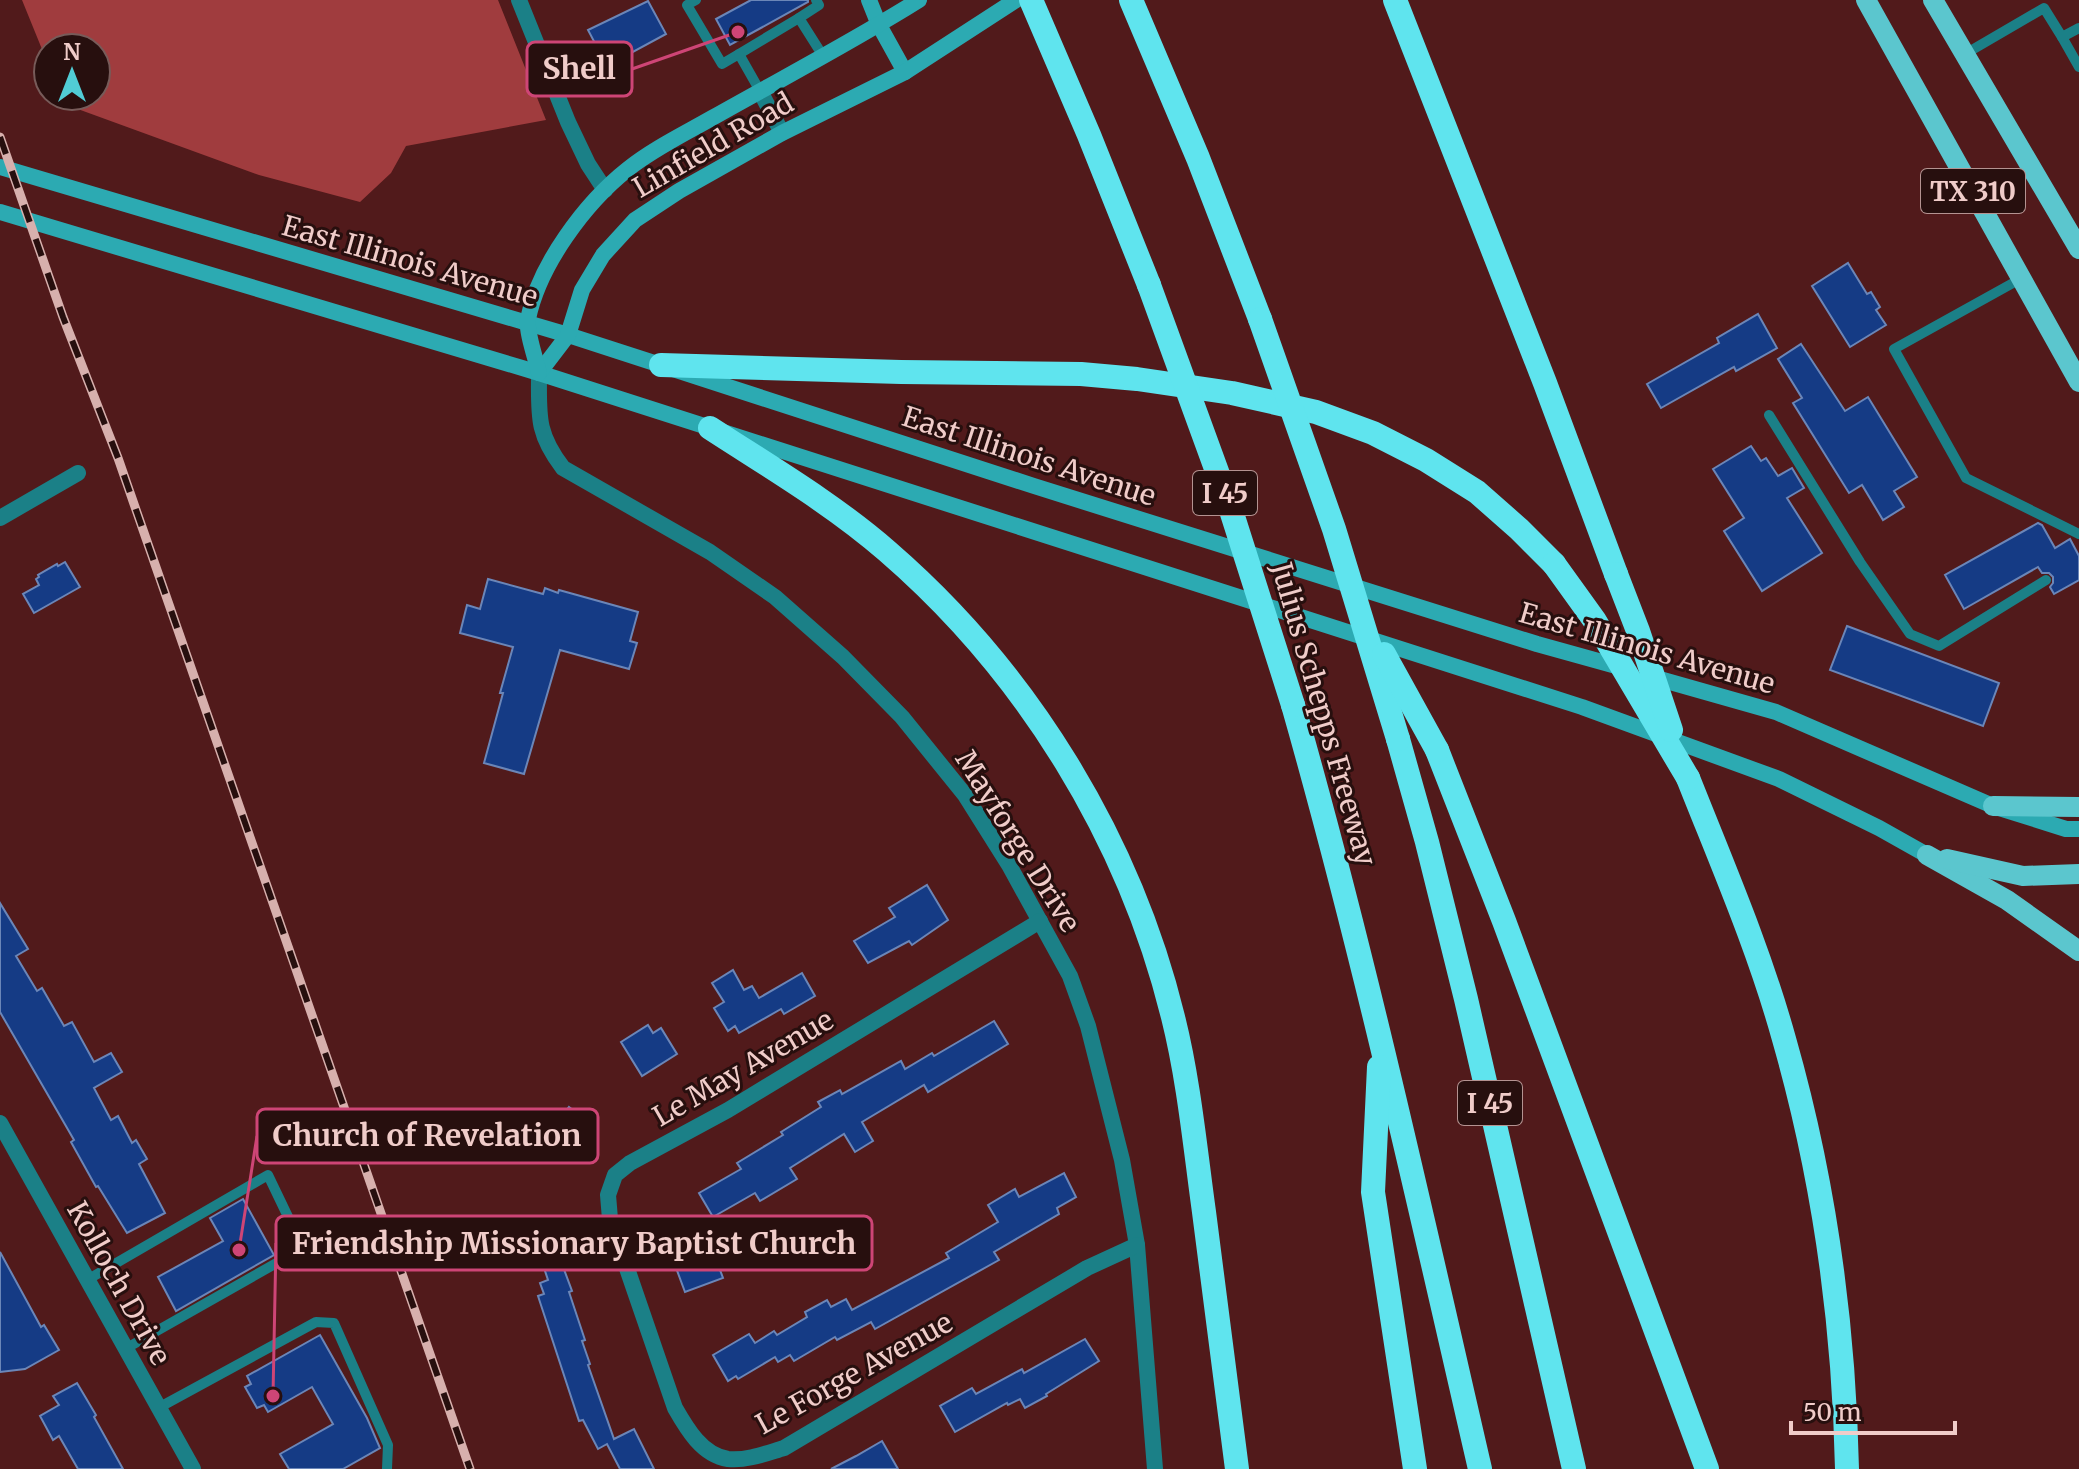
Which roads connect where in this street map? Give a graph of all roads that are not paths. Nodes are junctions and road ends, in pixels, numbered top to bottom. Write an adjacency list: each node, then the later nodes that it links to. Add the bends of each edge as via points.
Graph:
1 (519, 0): 25 (street, via 568,122)
2 (696, 0): 17 (lane, via 687,5 722,64)
3 (816, 0): 13 (lane, via 819,5)
4 (869, 0): 14 (main road)
5 (919, 0): 14 (main road, Linfield Road)
6 (1016, 0): 21 (main road, Linfield Road)
7 (1031, 0): 49 (highway, Julius Schepps Freeway / I 45, bridge, via 1149,285 1230,507 1293,705)
8 (1395, 0): 41 (highway, bridge, via 1545,383)
9 (1866, 0): 28 (main road, TX 310)
10 (1933, 0): 18 (main road, TX 310)
11 (2042, 4): 16 (lane); 18 (lane)
12 (1135, 9): 40 (highway, I 45, bridge, via 1260,319)
13 (799, 18): 17 (lane); 19 (lane)
14 (879, 25): 19 (main road, Linfield Road); 21 (main road)
15 (2079, 28): 16 (lane)
16 (2062, 37): 20 (lane)
17 (739, 54): 22 (lane)
18 (1965, 54): 27 (main road, TX 310)
19 (823, 56): 22 (main road, Linfield Road)
20 (2079, 67)
21 (905, 72): 23 (main road, Linfield Road)
22 (760, 91): 23 (street); 25 (main road, Linfield Road, via 628,168)
23 (782, 133): 30 (main road, Linfield Road, via 635,220 603,255 582,290)
24 (0, 167): 29 (main road, East Illinois Avenue)
25 (605, 190): 29 (main road, Linfield Road, via 558,251 541,280)
26 (0, 212): 32 (main road)
27 (2079, 249)
28 (2022, 278): 33 (main road, TX 310); 38 (lane, via 1894,349 1966,478)
29 (527, 323): 30 (main road, East Illinois Avenue); 32 (main road)
30 (568, 335): 31 (main road, East Illinois Avenue); 32 (main road, Linfield Road)
31 (661, 365): 41 (highway, bridge, via 1137,379 1316,412 1373,433 1477,492 1554,564 1595,621); 42 (main road, East Illinois Avenue, via 1537,644 1776,712)
32 (539, 373): 35 (main road); 47 (street, Mayforge Drive, via 539,424 563,468 710,552 775,597 843,657 902,717 965,795)
33 (2079, 382)
34 (1769, 415): 39 (lane, via 1910,634 1939,646)
35 (710, 428): 45 (main road, via 1582,707 1779,779); 59 (highway, via 824,502 941,602 995,661 1044,727 1094,810 1149,936 1173,1017 1189,1097)
36 (78, 473): 37 (street)
37 (0, 518)
38 (2079, 534)
39 (2046, 580)
40 (1360, 610): 62 (highway, I 45, bridge, via 1427,842); 63 (highway, bridge, via 1437,750)
41 (1688, 778): 64 (highway, via 1761,965 1810,1138 1840,1332)
42 (1993, 806): 43 (main road); 44 (main road, East Illinois Avenue)
43 (2079, 807)
44 (2079, 829)
45 (1927, 855): 46 (main road, via 2023,876); 48 (main road, via 2007,900)
46 (2079, 874)
47 (1040, 921): 51 (street, Mayforge Drive, via 1070,976 1088,1026); 53 (street, Le May Avenue, via 615,1175 608,1195 610,1219)
48 (2079, 951)
49 (1380, 1036): 60 (highway, via 1373,1192); 61 (highway, Julius Schepps Freeway / I 45)
50 (0, 1123): 52 (street, Kolloch Drive)
51 (1137, 1245): 53 (street, Le Forge Avenue, via 1087,1268 784,1448 752,1457 728,1459 707,1450 688,1431); 58 (street, Mayforge Drive)
52 (87, 1280): 54 (street, Kolloch Drive); 54 (lane, via 268,1175 303,1248)
53 (649, 1333)
54 (125, 1349): 55 (street, Kolloch Drive)
55 (160, 1407): 56 (street, Kolloch Drive); 57 (lane, via 316,1322 334,1323 388,1445)
56 (193, 1469)
57 (387, 1469)
58 (1155, 1469)
59 (1237, 1469)
60 (1415, 1469)
61 (1480, 1469)
62 (1574, 1469)
63 (1707, 1469)
64 (1847, 1469)

